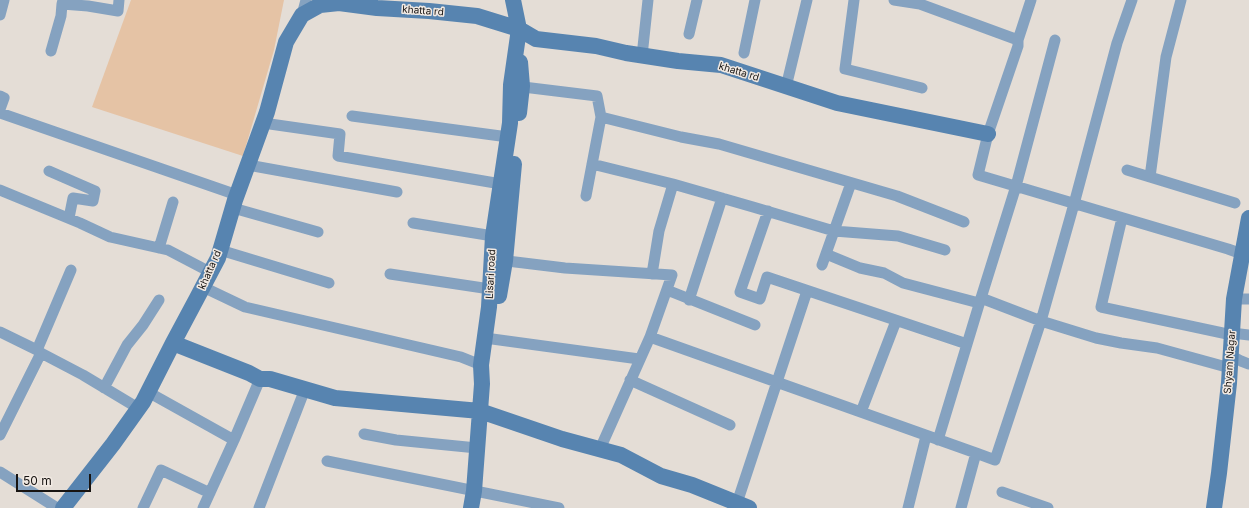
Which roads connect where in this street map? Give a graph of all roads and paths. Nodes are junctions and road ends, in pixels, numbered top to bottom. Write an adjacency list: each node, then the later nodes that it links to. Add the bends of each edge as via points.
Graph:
1 (4, 0): 16 (street)
2 (120, 0): 13 (street, via 118,11)
3 (514, 0): 18 (street, Lisari road)
4 (648, 0): 23 (street)
5 (698, 0): 17 (street)
6 (755, 0): 22 (street)
7 (807, 0): 25 (street)
8 (854, 0): 26 (street, via 844,69)
9 (894, 0): 14 (street)
10 (1031, 0): 19 (street)
11 (1132, 0): 51 (street, via 1116,43)
12 (1181, 0): 39 (street, via 1166,57)
13 (63, 2): 21 (street)
14 (919, 2): 19 (street)
15 (304, 8): 18 (street, khatta rd, via 338,2 377,8 477,16); 32 (street, khatta rd, via 286,42)
16 (0, 14)
17 (689, 34)
18 (518, 35): 23 (street, khatta rd, via 596,46); 24 (street, Lisari road)
19 (1018, 40): 33 (street)
20 (1055, 40): 43 (street)
21 (51, 51)
22 (744, 53)
23 (642, 56): 25 (street, khatta rd, via 721,66)
24 (516, 86): 31 (street, via 597,96); 34 (street, Lisari road); 66 (street, Lisari road)
25 (786, 87): 33 (street, khatta rd, via 837,103)
26 (922, 88)
27 (0, 96): 28 (street, via 4,98)
28 (0, 109)
29 (0, 113): 49 (street)
30 (352, 116): 34 (street)
31 (600, 117): 35 (street); 40 (street, via 719,144)
32 (263, 122): 36 (street, khatta rd); 41 (street, via 340,134 338,156)
33 (988, 134): 43 (street, via 978,175)
34 (508, 137): 41 (street, Lisari road)
35 (592, 164): 42 (street); 46 (street)
36 (248, 165): 45 (street); 49 (street, khatta rd)
37 (1128, 170): 39 (street)
38 (49, 171): 53 (street, via 95,191 93,200 73,198)
39 (1150, 178): 50 (street)
40 (851, 183): 56 (street, via 897,196); 58 (street)
41 (501, 184): 60 (street, Lisari road)
42 (672, 184): 47 (street); 71 (street, via 659,231)
43 (1016, 186): 51 (street); 80 (street)
44 (0, 190): 53 (street)
45 (397, 192)
46 (586, 196)
47 (722, 198): 52 (street); 79 (street)
48 (173, 202): 61 (street)
49 (235, 202): 59 (street); 62 (street, khatta rd)
50 (1235, 203)
51 (1074, 204): 54 (street); 82 (street)
52 (768, 211): 58 (street); 76 (street, via 740,292 760,299 767,277)
53 (69, 218): 61 (street, via 110,237)
54 (1122, 218): 65 (street); 85 (street, via 1101,307)
55 (1249, 218): 65 (street, Shyam Nagar)
56 (964, 222)
57 (413, 223): 60 (street)
58 (834, 231): 63 (street, via 898,236); 64 (street)
59 (318, 232)
60 (494, 236): 66 (street, Lisari road)
61 (159, 248): 69 (street, via 168,250)
62 (220, 250): 69 (street, khatta rd); 72 (street)
63 (945, 250)
64 (826, 254): 67 (street); 80 (street, via 903,282)
65 (1246, 255): 77 (street, Shyam Nagar)
66 (498, 260): 71 (street); 74 (street, Lisari road); 88 (street, Lisari road)
67 (822, 265)
68 (71, 270): 91 (street)
69 (210, 272): 73 (street, khatta rd)
70 (390, 274): 74 (street)
71 (652, 274): 75 (street, via 672,275)
72 (329, 283)
73 (203, 287): 89 (street, khatta rd); 95 (street, via 245,307 461,357)
74 (490, 289): 88 (street, Lisari road)
75 (667, 290): 79 (street); 87 (street)
76 (807, 291): 81 (street); 98 (street)
77 (1241, 299): 85 (street, Shyam Nagar)
78 (159, 300): 99 (street, via 127,345)
79 (689, 300): 83 (street)
80 (980, 301): 82 (street); 90 (street)
81 (896, 321): 90 (street); 103 (street)
82 (1041, 321): 93 (street, via 1096,338); 113 (street, via 996,460)
83 (755, 325)
84 (0, 332): 91 (street)
85 (1232, 334): 86 (street); 93 (street, Shyam Nagar)
86 (1249, 335)
87 (650, 337): 92 (street); 98 (street)
88 (488, 338): 92 (street); 95 (street, Lisari road); 104 (street, Lisari road)
89 (173, 343): 96 (street); 101 (street, khatta rd)
90 (967, 344): 110 (street)
91 (39, 351): 99 (street); 107 (street)
92 (639, 359): 97 (street)
93 (1230, 361): 94 (street); 130 (street, Shyam Nagar)
94 (1249, 364)
95 (481, 365): 104 (street, Lisari road)
96 (260, 378): 100 (street); 109 (street)
97 (630, 380): 105 (street); 112 (street)
98 (776, 382): 103 (street); 119 (street)
99 (104, 388): 102 (street)
100 (305, 389): 104 (street, via 335,398); 124 (street)
101 (148, 392): 102 (street, khatta rd); 109 (street)
102 (138, 408): 121 (street, khatta rd)
103 (861, 412): 108 (street)
104 (484, 413): 111 (street, Lisari road); 112 (street); 118 (street, Lisari road)
105 (730, 425)
106 (364, 434): 111 (street)
107 (0, 435)
108 (926, 436): 110 (street); 127 (street)
109 (234, 440): 117 (street)
110 (938, 440): 113 (street)
111 (477, 448): 118 (street, Lisari road)
112 (600, 449): 119 (street, via 621,456 661,476 692,485)
113 (976, 454): 128 (street)
114 (326, 461): 118 (street)
115 (0, 472): 120 (street)
116 (1002, 492): 129 (street)
117 (210, 493): 122 (street, via 161,470); 123 (street)
118 (480, 497): 125 (street, Lisari road); 126 (street)
119 (743, 506)
120 (57, 508)
121 (63, 508)
122 (143, 508)
123 (203, 508)
124 (259, 508)
125 (470, 508)
126 (560, 508)
127 (908, 508)
128 (961, 508)
129 (1048, 508)
130 (1214, 508)

